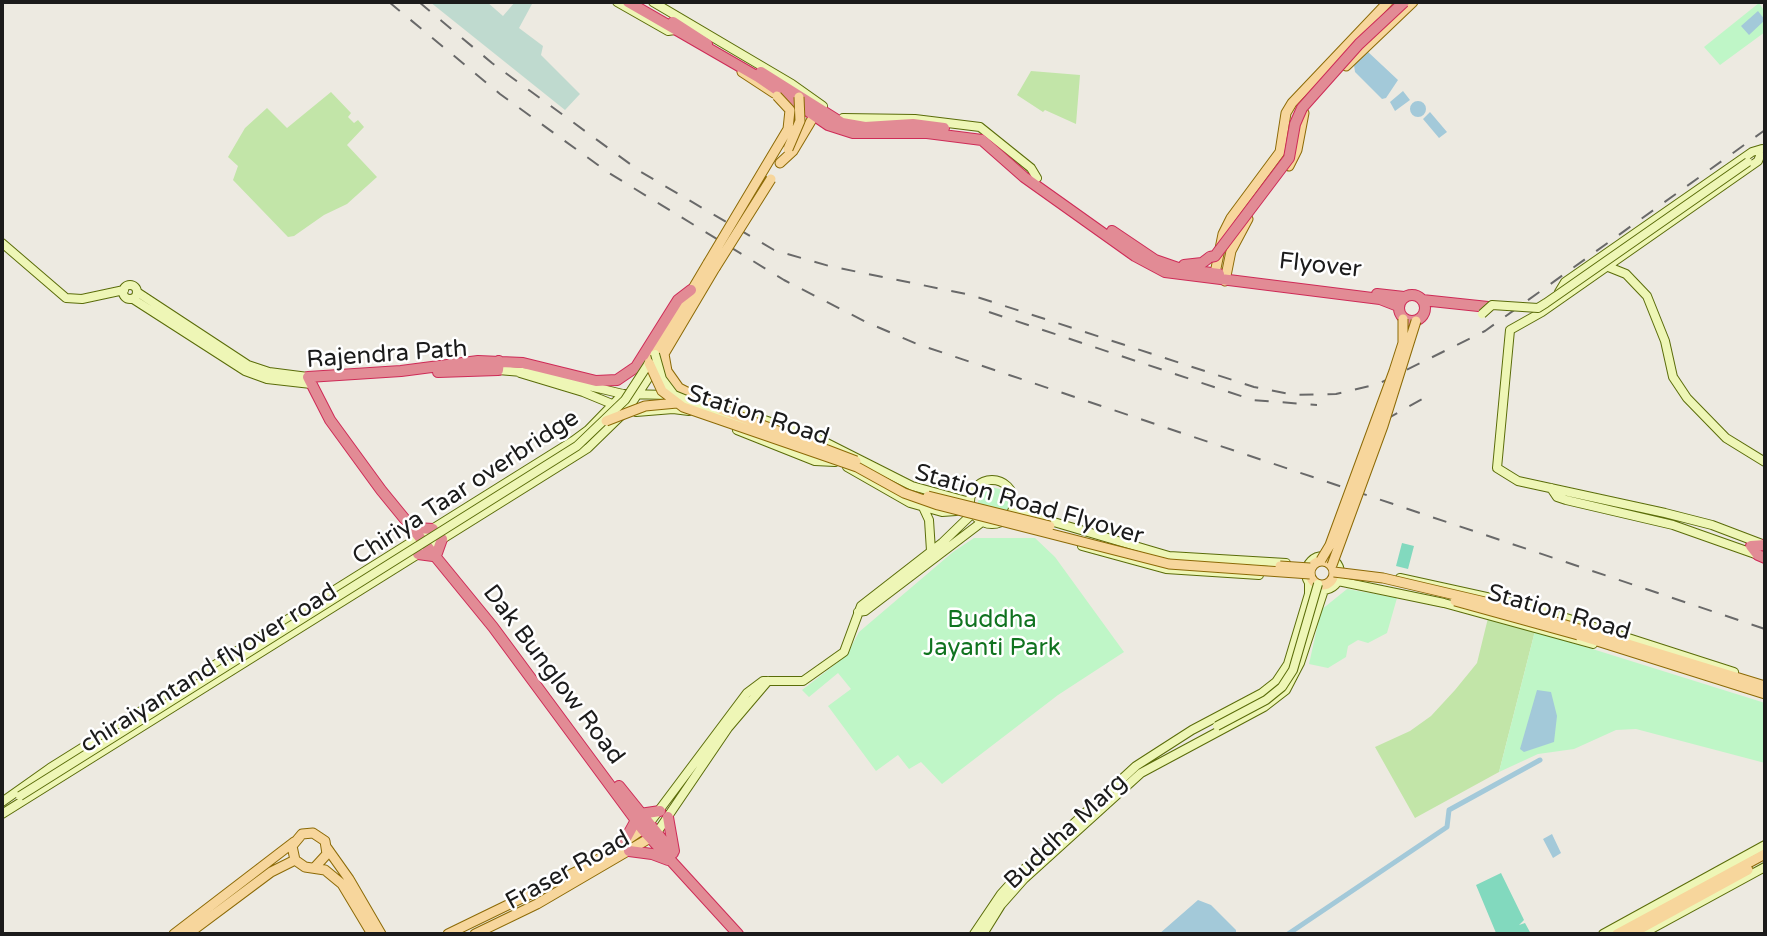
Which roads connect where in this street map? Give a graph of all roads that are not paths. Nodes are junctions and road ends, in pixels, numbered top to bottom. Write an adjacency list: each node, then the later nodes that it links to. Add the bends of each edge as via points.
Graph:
1 (617, 2): 9 (main road, via 668,31)
2 (628, 2): 9 (highway, Chiriya Taar overbridge)
3 (640, 2): 11 (highway)
4 (653, 2): 15 (main road, via 792,84 840,118 973,125 1000,140)
5 (1388, 2): 16 (main road, via 1292,103 1280,152)
6 (1395, 2): 20 (highway, bridge, via 1298,103 1289,122 1285,153)
7 (1404, 2): 20 (highway, bridge, via 1302,108 1289,158)
8 (1412, 2): 17 (main road, via 1311,103 1301,121 1293,160)
9 (672, 28): 10 (highway, Chiriya Taar overbridge)
10 (733, 64): 12 (highway); 25 (main road, Chiriya Taar overbridge, bridge, via 786,103 791,121)
11 (799, 97): 14 (main road, Chiriya Taar overbridge, bridge, via 798,130); 15 (highway, via 831,118 854,126 913,124 977,134)
12 (814, 116): 14 (main road); 22 (highway, via 853,133 927,132 982,140 1024,177 1135,256)
13 (1759, 154): 21 (main road, via 1755,163); 27 (main road, via 1752,152 1565,282 1559,292); 30 (main road, bridge, via 1538,308)
14 (779, 163): 33 (main road, Chiriya Taar overbridge, bridge)
15 (1036, 177): 22 (highway)
16 (1243, 201): 17 (main road); 23 (main road, via 1223,234)
17 (1255, 210): 24 (main road, via 1231,251)
18 (2, 243): 26 (main road, Rajendra Path, via 65,298)
19 (2, 250): 26 (main road, Rajendra Path, via 64,302 83,304)
20 (1210, 257): 22 (highway, via 1202,263)
21 (1606, 266): 27 (main road); 48 (main road, via 1626,274 1647,296 1673,377 1687,398 1726,438)
22 (1169, 269): 23 (highway, Flyover)
23 (1214, 277): 24 (highway, Flyover)
24 (1229, 279): 28 (highway, Flyover)
25 (691, 290): 33 (main road, Chiriya Taar overbridge); 35 (highway, via 678,300 636,367 617,380 596,381 544,367)
26 (124, 292): 37 (main road, Rajendra Path, via 133,286 135,296 245,371 267,379)
27 (1562, 298): 57 (main road, via 1510,330 1497,468 1518,481 1551,488 1566,500)
28 (1401, 302): 29 (highway, Flyover, via 1411,295); 31 (highway)
29 (1424, 303): 30 (highway, Flyover); 32 (highway, via 1425,312)
30 (1485, 310)
31 (1403, 319): 32 (highway, bridge); 60 (main road, bridge, via 1394,372)
32 (1416, 321): 61 (main road, bridge)
33 (660, 354): 34 (main road, Chiriya Taar overbridge, bridge); 38 (main road, via 670,377); 40 (main road); 47 (main road, bridge, via 662,379 685,402 814,449)
34 (649, 363): 42 (main road, bridge, via 658,385); 45 (main road, Chiriya Taar overbridge, bridge)
35 (500, 364): 36 (main road); 37 (highway, Rajendra Path)
36 (520, 373): 39 (main road, Station Road); 43 (main road, Station Road)
37 (312, 380): 54 (highway, Dak Bunglow Road, via 352,452)
38 (684, 392): 40 (main road, Station Road); 41 (main road, Station Road Flyover)
39 (623, 394): 40 (main road, Station Road); 43 (main road)
40 (638, 396): 44 (main road)
41 (705, 400): 46 (main road); 62 (main road, Station Road Flyover, bridge, via 841,454 928,496 1167,559)
42 (677, 404): 45 (main road, bridge, via 645,406); 62 (main road, Station Road Flyover, bridge, via 857,467 904,493 938,505 1169,564)
43 (614, 405): 44 (main road, Station Road); 53 (main road, via 573,441)
44 (627, 410): 47 (main road, Station Road, via 688,411 815,461); 55 (main road, via 588,448)
45 (606, 421): 69 (main road, Chiriya Taar overbridge, bridge, via 577,446)
46 (841, 450): 47 (main road, Station Road); 50 (main road, Station Road, via 912,486)
47 (835, 462): 49 (main road)
48 (1765, 462)
49 (923, 507): 50 (main road, via 942,512); 59 (main road)
50 (971, 508): 51 (main road, via 976,486 997,480 1014,496); 52 (main road); 59 (main road)
51 (1010, 514): 52 (main road, via 997,524); 62 (main road, via 1169,556); 62 (main road, via 1038,533 1166,569)
52 (982, 522): 63 (main road)
53 (433, 529): 54 (highway)
54 (417, 533): 56 (highway); 58 (highway, Dak Bunglow Road)
55 (442, 538): 58 (highway)
56 (408, 544): 64 (main road, chiraiyantand flyover road)
57 (1760, 550)
58 (429, 551): 65 (main road); 72 (highway, Dak Bunglow Road)
59 (932, 551): 63 (main road)
60 (1321, 560): 61 (main road, bridge); 62 (main road, bridge)
61 (1335, 572): 62 (main road, via 1326,584); 62 (main road, via 1333,560 1322,557); 66 (main road, bridge, via 1383,578 1529,612); 67 (main road, bridge, via 1501,612)
62 (1312, 578): 68 (main road, bridge, via 1293,670 1282,687 1249,710); 68 (main road, via 1297,671 1276,700)
63 (858, 612): 71 (main road, via 844,652 803,681 768,681)
64 (268, 632): 65 (main road); 69 (main road, chiraiyantand flyover road)
65 (274, 642): 69 (main road, via 120,740)
66 (1765, 685)
67 (1765, 696)
68 (1142, 767): 93 (main road, Buddha Marg, via 1027,865); 94 (main road, Buddha Marg, via 1032,870)
69 (11, 800): 70 (main road)
70 (2, 814)
71 (664, 814): 72 (highway); 73 (main road); 74 (main road); 82 (highway)
72 (638, 817): 73 (highway, Dak Bunglow Road); 77 (highway)
73 (645, 827): 74 (highway, Dak Bunglow Road); 77 (main road, Fraser Road)
74 (653, 836): 77 (main road, Fraser Road); 82 (highway, Dak Bunglow Road)
75 (294, 842): 78 (main road, via 302,834 313,833); 80 (main road); 85 (main road)
76 (1765, 845): 95 (main road)
77 (626, 847): 82 (highway); 89 (main road, Fraser Road); 90 (main road, Fraser Road, via 537,904)
78 (327, 848): 83 (main road, via 325,859); 88 (main road)
79 (1765, 854): 96 (main road)
80 (295, 860): 83 (main road, via 304,867); 86 (main road, via 271,872)
81 (1765, 860): 97 (main road)
82 (676, 861): 91 (highway); 92 (highway)
83 (316, 866): 87 (main road, via 342,884)
84 (1765, 867): 98 (main road)
85 (174, 934)
86 (188, 934)
87 (372, 934)
88 (381, 934)
89 (448, 934)
90 (475, 934)
91 (738, 934)
92 (746, 934)
93 (974, 934)
94 (983, 934)
95 (1603, 934)
96 (1617, 934)
97 (1631, 934)
98 (1642, 934)

